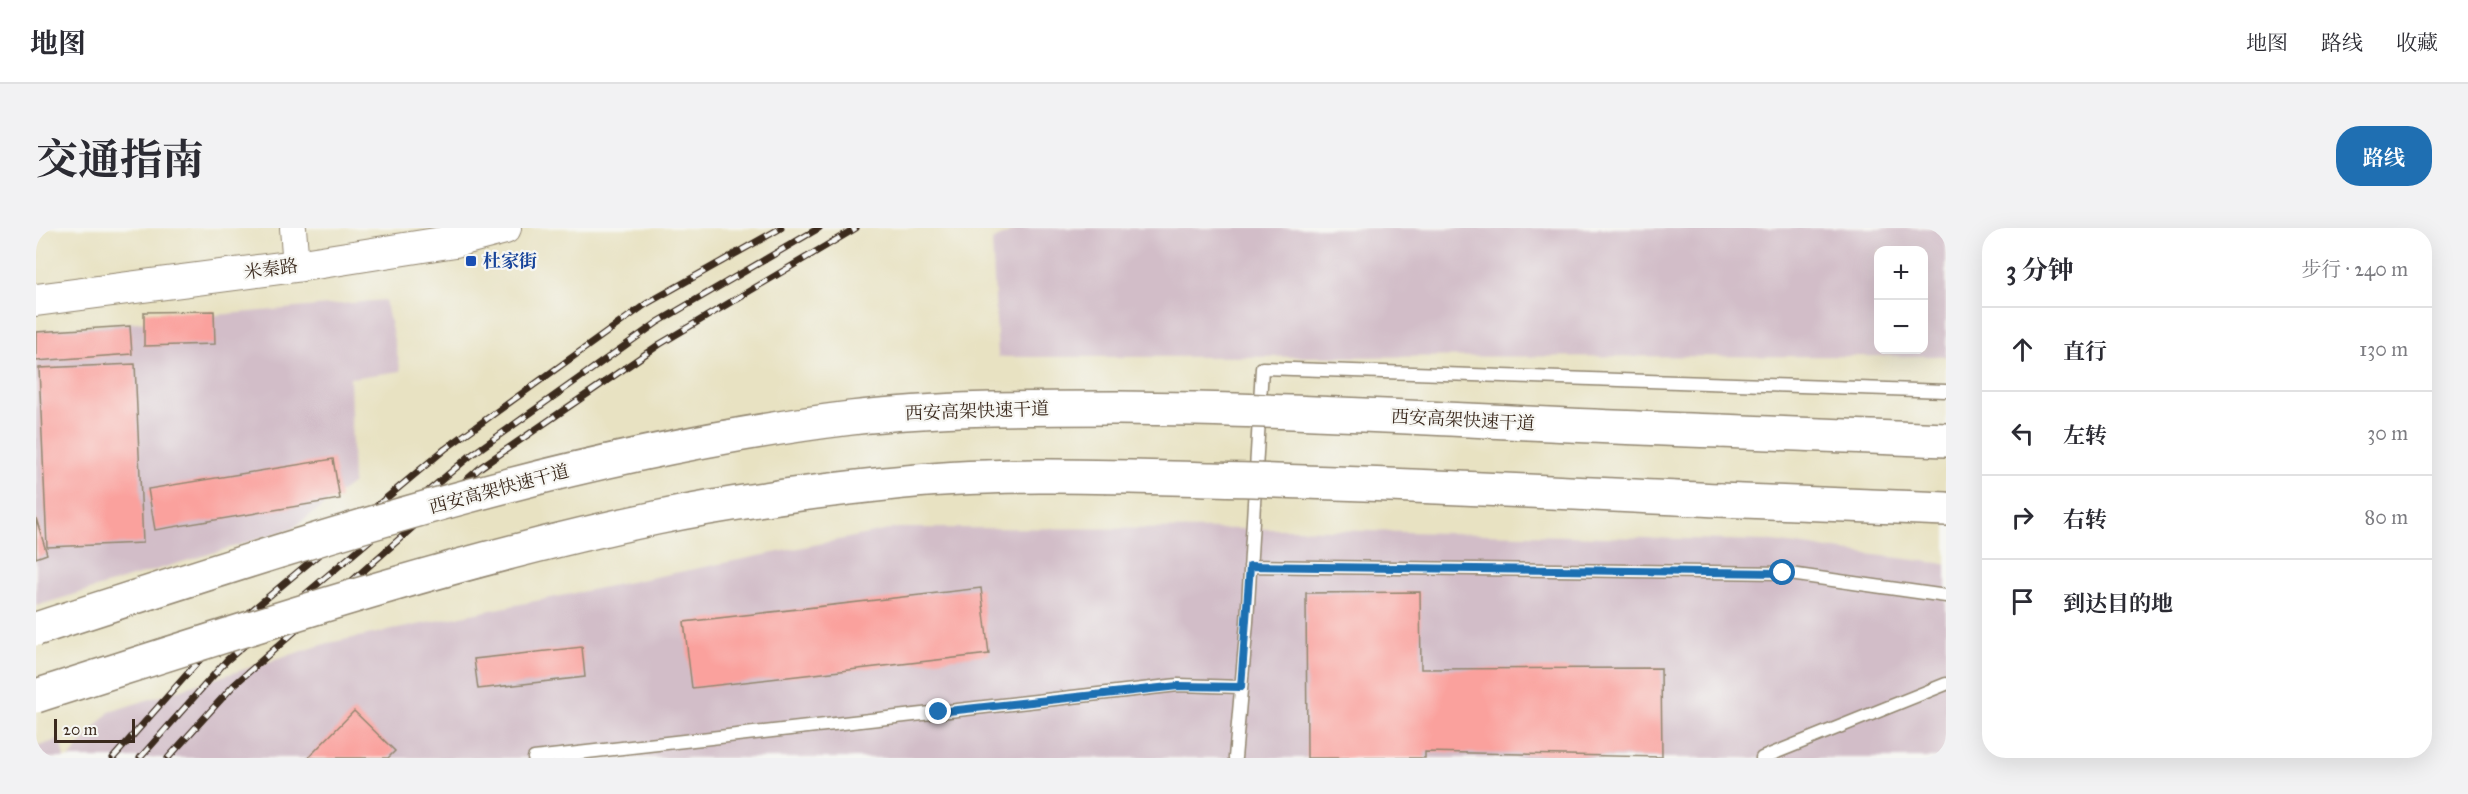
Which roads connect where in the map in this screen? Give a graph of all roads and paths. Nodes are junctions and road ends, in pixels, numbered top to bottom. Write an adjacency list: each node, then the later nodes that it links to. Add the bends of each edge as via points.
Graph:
1 (293, 228): 3 (street)
2 (505, 228): 3 (street, 米秦路, via 455,241)
3 (296, 266): 4 (street, 米秦路)
4 (36, 300)
5 (1946, 391): 8 (lane, via 1262,368)
6 (1946, 440): 10 (highway, 西安高架快速干道, bridge, via 1179,408 955,410 853,418 740,435 515,483)
7 (1946, 509): 13 (highway, bridge, via 1148,477 994,477 878,484 670,515 557,540 321,605)
8 (1250, 566): 9 (lane, via 1783,573); 12 (lane)
9 (1946, 596)
10 (36, 629)
11 (1946, 684): 16 (lane)
12 (1241, 687): 14 (lane, via 1178,686); 15 (lane)
13 (36, 696)
14 (534, 758)
15 (1235, 758)
16 (1762, 758)

